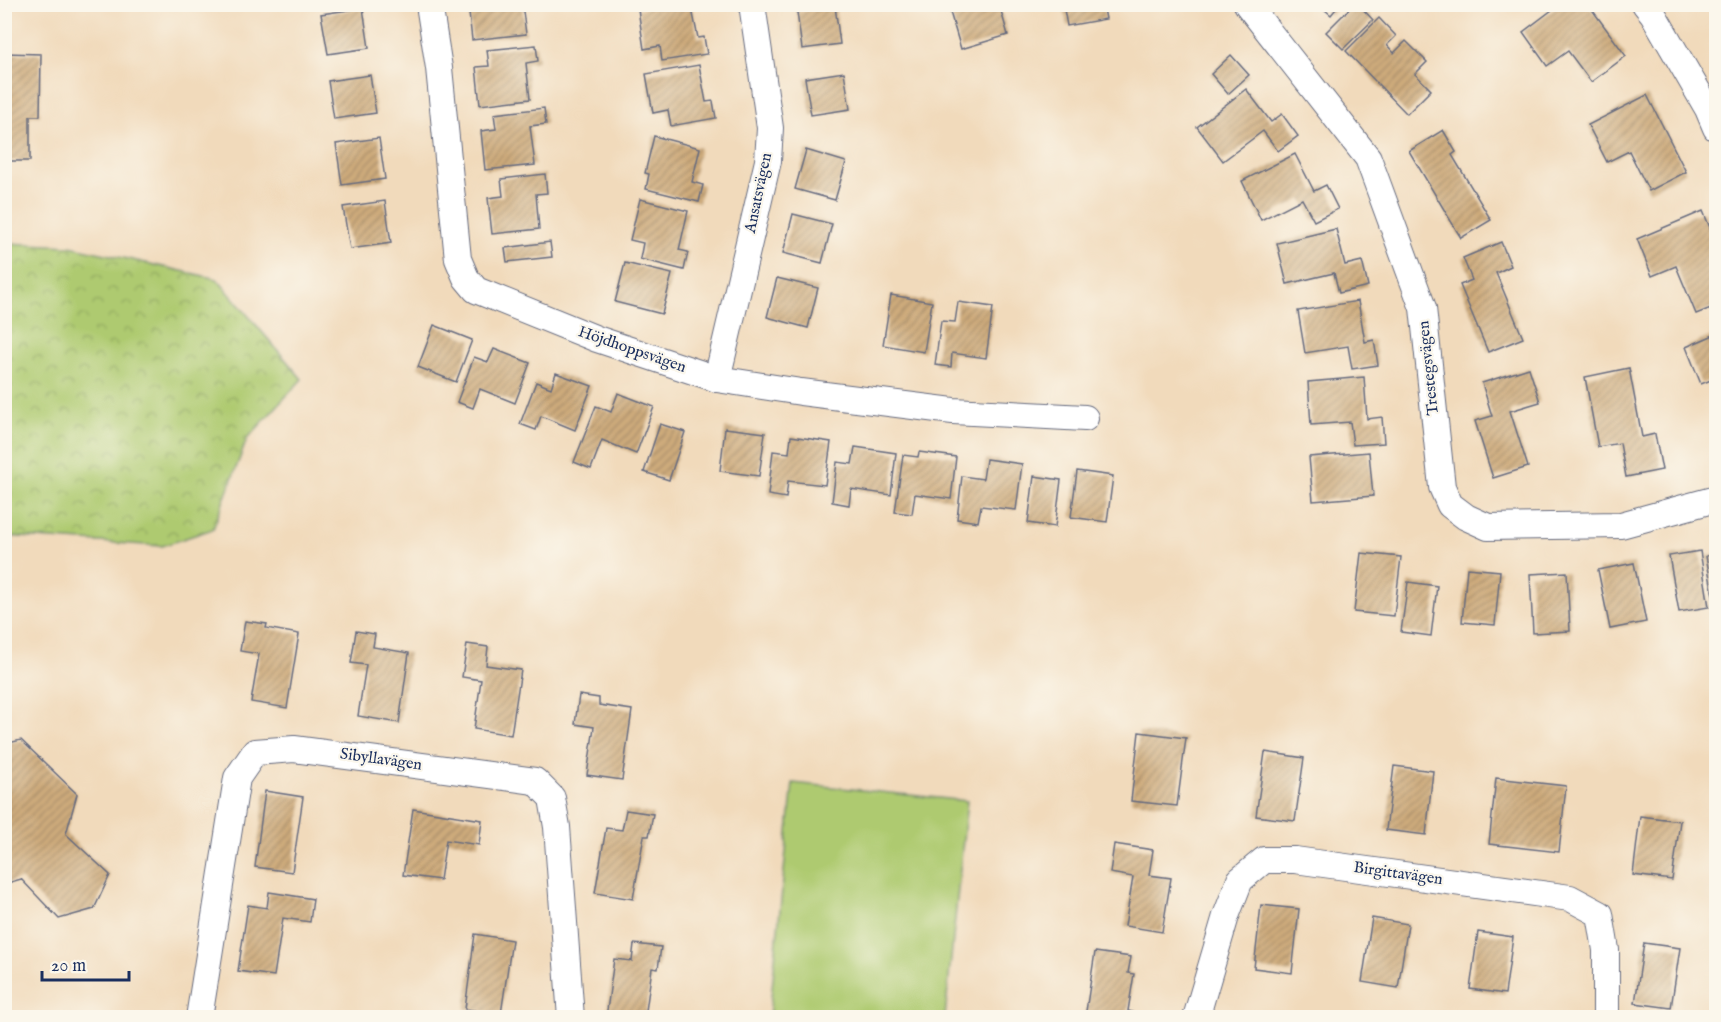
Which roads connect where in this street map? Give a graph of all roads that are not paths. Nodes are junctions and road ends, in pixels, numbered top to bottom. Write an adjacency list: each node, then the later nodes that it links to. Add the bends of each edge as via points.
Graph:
1 (429, 4): 6 (street, Höjdhoppsvägen, via 458,259 466,278 477,290 586,335)
2 (753, 4): 6 (street, Ansatsvägen, via 770,128 768,161)
3 (1247, 4): 8 (street, Trestegsvägen, via 1368,158 1423,308 1442,487 1450,505 1488,527 1621,525)
4 (1646, 4): 5 (street)
5 (1716, 128)
6 (717, 379): 7 (street, Höjdhoppsvägen, via 952,411)
7 (1085, 418)
8 (1716, 499)
9 (199, 1017): 10 (street, Sibyllavägen, via 237,778 255,752 294,749 535,781 552,798 557,827)
10 (571, 1017)
11 (1196, 1017): 12 (street, Birgittavägen, via 1240,880 1264,860 1295,860 1570,898 1600,914 1606,950)
12 (1606, 1017)

